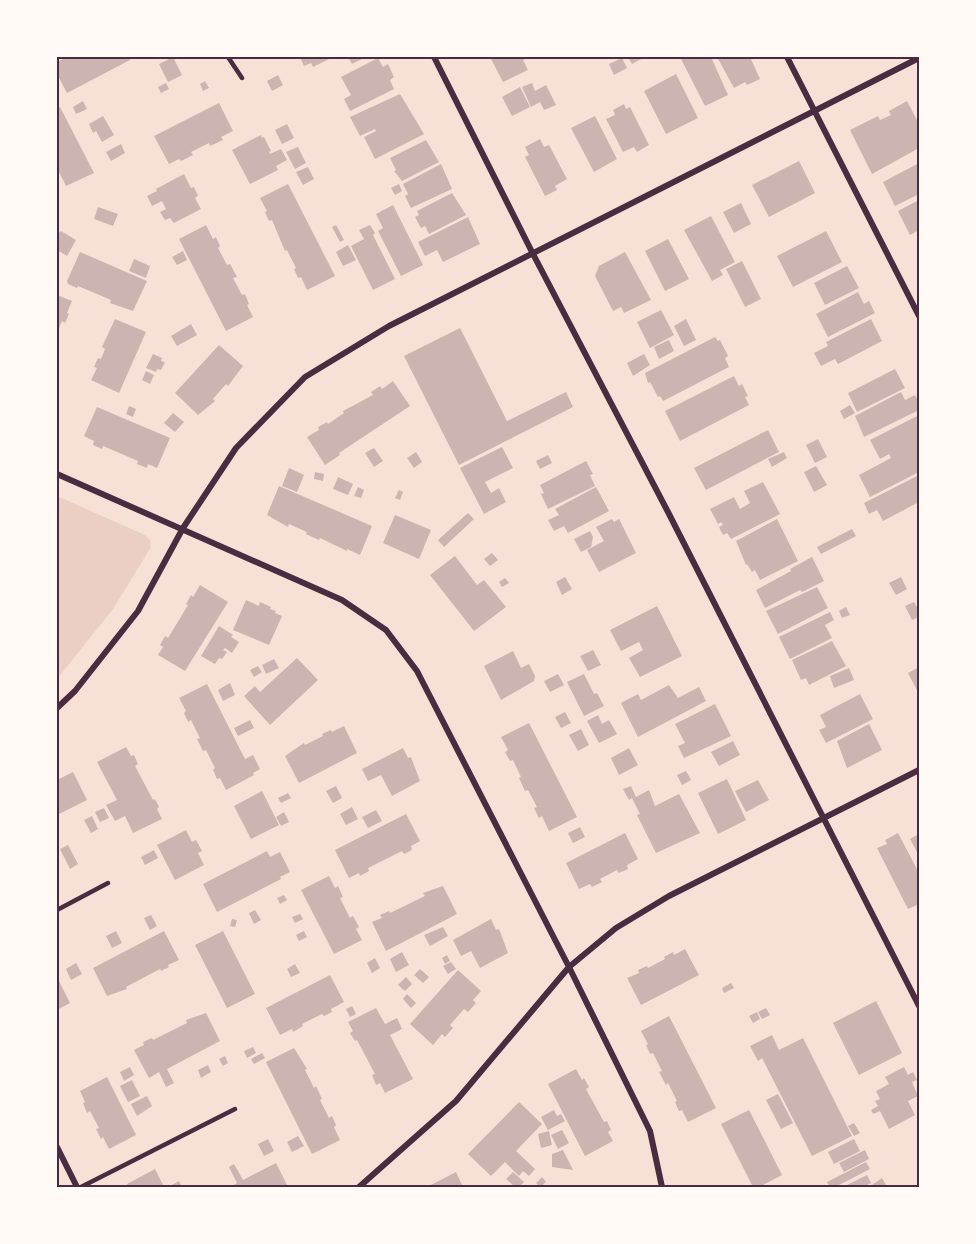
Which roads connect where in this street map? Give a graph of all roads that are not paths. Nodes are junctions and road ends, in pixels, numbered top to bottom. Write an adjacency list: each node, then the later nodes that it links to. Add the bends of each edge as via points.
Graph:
1 (228, 57): 5 (lane)
2 (434, 57): 7 (street)
3 (787, 57): 6 (street)
4 (919, 58): 6 (street)
5 (242, 78)
6 (814, 111): 7 (street); 8 (street)
7 (533, 254): 10 (street, via 389,326 305,376 236,448); 13 (street)
8 (919, 315)
9 (57, 474): 10 (street)
10 (183, 528): 11 (street, via 138,611); 16 (street, via 342,600 386,630 417,670)
11 (57, 708)
12 (919, 770): 13 (street)
13 (824, 818): 16 (street, via 669,896 616,928); 17 (street)
14 (108, 883): 15 (lane)
15 (57, 910)
16 (569, 967): 21 (street, via 456,1101); 22 (street, via 650,1131)
17 (919, 1006)
18 (235, 1108): 20 (lane)
19 (57, 1147): 20 (street)
20 (79, 1187)
21 (359, 1187)
22 (662, 1187)

